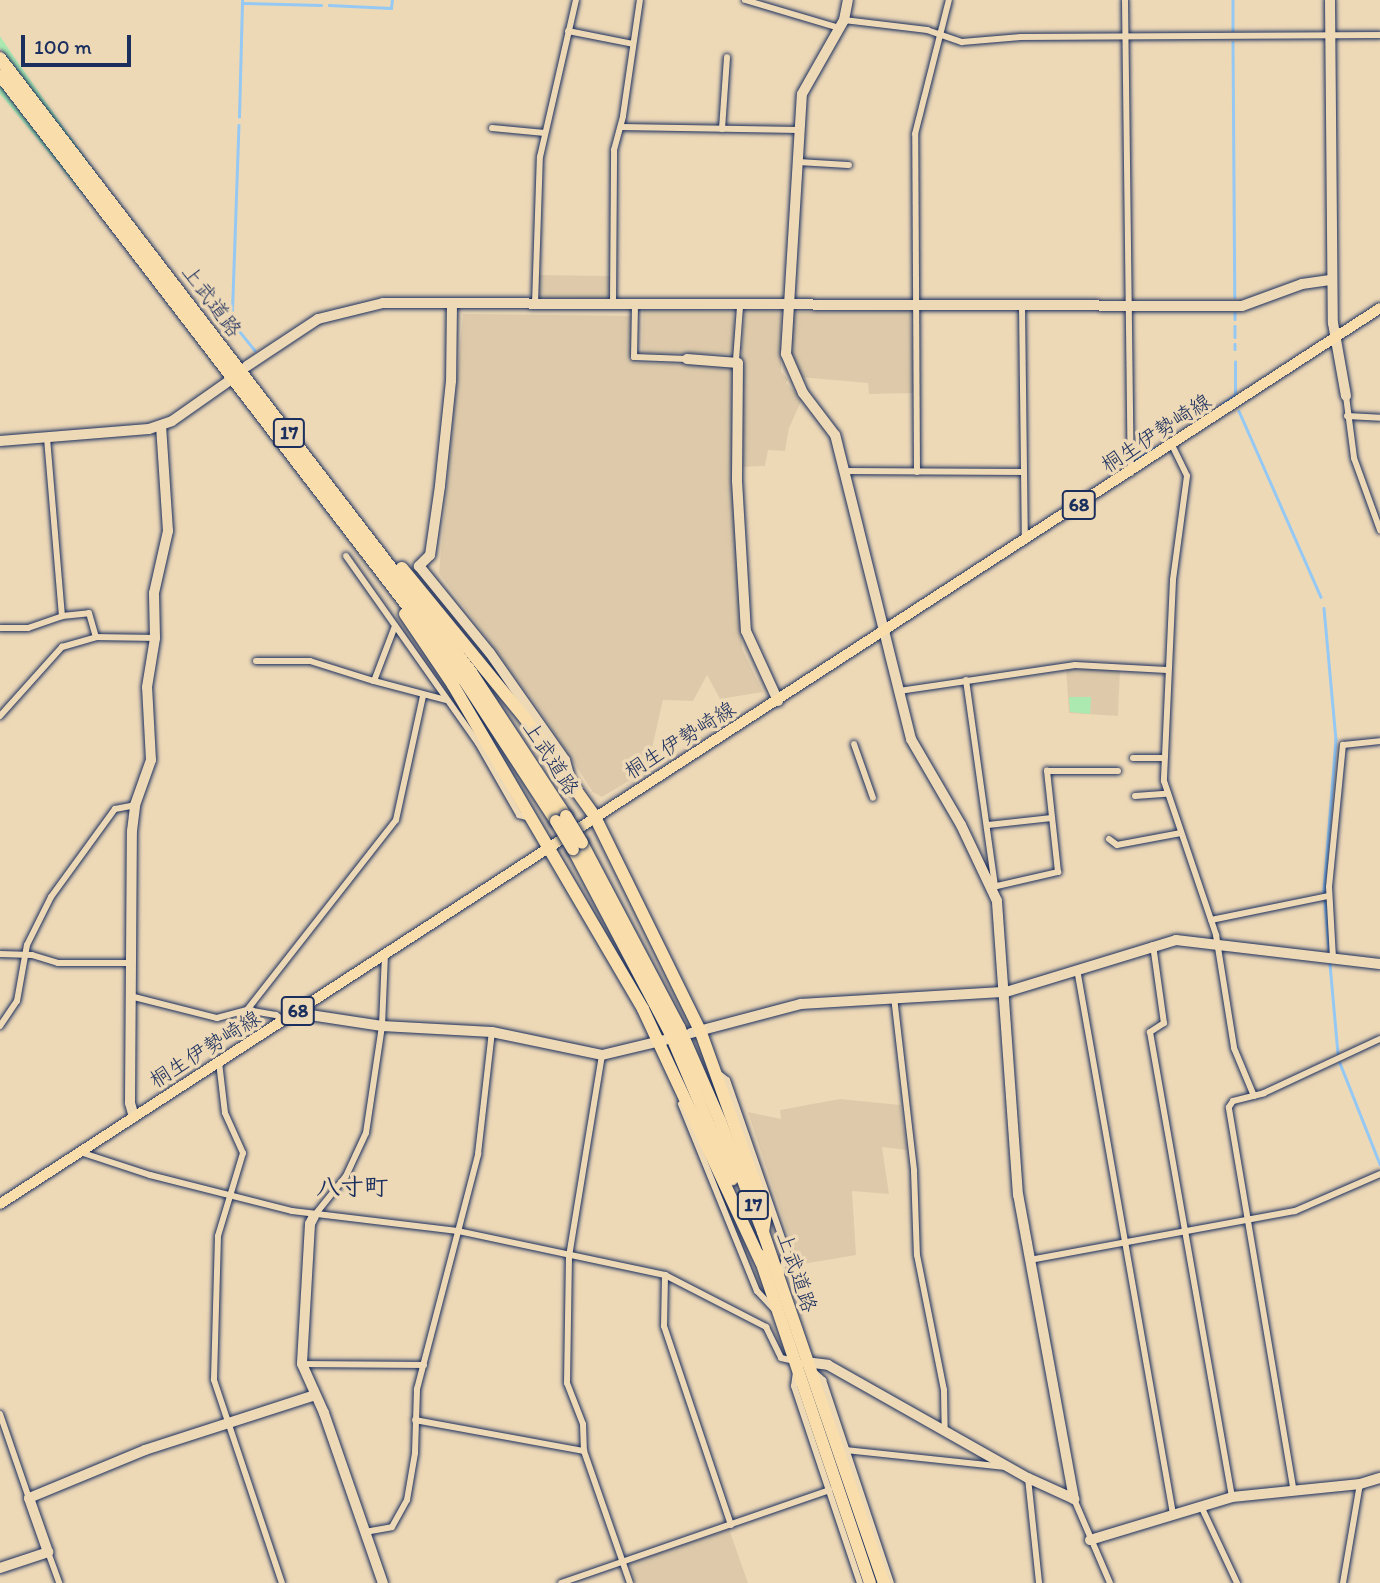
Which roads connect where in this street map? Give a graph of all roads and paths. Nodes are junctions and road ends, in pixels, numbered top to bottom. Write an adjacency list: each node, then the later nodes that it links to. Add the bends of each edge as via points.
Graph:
1 (576, 0): 10 (street)
2 (640, 0): 15 (street)
3 (745, 0): 8 (street)
4 (848, 0): 9 (street)
5 (949, 0): 11 (street)
6 (1125, 0): 14 (street)
7 (1330, 0): 12 (street)
8 (757, 2): 9 (street)
9 (842, 24): 11 (street); 22 (street, via 802,94)
10 (568, 31): 15 (street); 23 (street)
11 (938, 33): 14 (street, via 962,42); 31 (street, via 915,134)
12 (1331, 35): 13 (street); 14 (street); 26 (street)
13 (1380, 35)
14 (1126, 36): 33 (street)
15 (633, 44): 19 (street)
16 (0, 58): 53 (highway, 上武道路 / 17)
17 (727, 58): 21 (street)
18 (0, 75): 53 (highway, 上武道路 / 17)
19 (621, 127): 21 (street); 29 (street, via 614,150)
20 (492, 128): 23 (street)
21 (722, 128): 22 (street)
22 (799, 130): 24 (street)
23 (545, 133): 28 (street, via 537,194)
24 (797, 162): 25 (street); 35 (street)
25 (849, 165)
26 (1332, 280): 33 (street, via 1301,284 1251,305); 37 (street)
27 (452, 303): 28 (street); 40 (street, via 383,303 344,309 290,334); 77 (street, via 451,381 440,486 430,555 419,566 490,653 565,760)
28 (535, 304): 29 (street)
29 (613, 305): 30 (street)
30 (635, 305): 34 (street); 38 (street, via 634,357)
31 (917, 306): 32 (street); 35 (street); 50 (street)
32 (1022, 306): 33 (street); 51 (street)
33 (1127, 306): 52 (street)
34 (740, 307): 35 (street); 39 (street)
35 (788, 308): 49 (street, via 787,362 803,393 835,435)
36 (1380, 308): 37 (main road, 桐生伊勢崎線 / 68)
37 (1334, 338): 42 (street); 48 (main road, 桐生伊勢崎線 / 68)
38 (687, 359): 39 (street)
39 (736, 360): 70 (street, via 746,631)
40 (247, 366)
41 (229, 381): 45 (street)
42 (1346, 396): 43 (street)
43 (1347, 416): 44 (street); 54 (street, via 1354,458)
44 (1380, 418)
45 (161, 426): 46 (street); 62 (street, via 168,531 155,586)
46 (47, 438): 47 (street); 57 (street)
47 (0, 441)
48 (1172, 445): 52 (main road, 桐生伊勢崎線 / 68); 64 (street, via 1187,476)
49 (846, 471): 50 (street); 60 (street)
50 (917, 472): 51 (street)
51 (1022, 472): 55 (street)
52 (1131, 473): 55 (main road, 桐生伊勢崎線 / 68)
53 (336, 503): 77 (highway, via 442,615); 83 (highway); 89 (highway, 上武道路 / 17, bridge, via 471,672)
54 (1380, 530)
55 (1025, 539): 60 (main road, 桐生伊勢崎線 / 68)
56 (345, 556): 58 (street)
57 (62, 616): 59 (street, via 28,628); 61 (street, via 91,614)
58 (395, 626): 66 (street); 69 (street)
59 (0, 628)
60 (886, 632): 67 (street); 70 (main road, 桐生伊勢崎線 / 68)
61 (96, 637): 62 (street); 71 (street, via 56,650)
62 (155, 638): 81 (street, via 147,687 151,760)
63 (256, 661): 66 (street, via 310,662)
64 (1167, 670): 65 (street, via 1075,664); 75 (street)
65 (966, 680): 67 (street); 85 (street)
66 (374, 681): 68 (street)
67 (900, 691): 90 (street, via 911,739)
68 (423, 696): 69 (street); 105 (street, via 396,820)
69 (446, 700): 83 (street, via 478,743 519,815)
70 (778, 701): 82 (main road, 桐生伊勢崎線 / 68)
71 (0, 716)
72 (1380, 741): 91 (street, via 1343,745)
73 (854, 744): 80 (street)
74 (1133, 758): 75 (street)
75 (1164, 758): 78 (street)
76 (1118, 771): 84 (street, via 1047,771)
77 (569, 775): 82 (highway)
78 (1166, 794): 79 (street); 86 (street)
79 (1135, 796)
80 (873, 798)
81 (135, 805): 96 (street, via 115,809 62,880); 99 (street)
82 (594, 816): 88 (main road, 桐生伊勢崎線 / 68); 110 (highway)
83 (532, 818): 88 (highway)
84 (1052, 818): 85 (street); 90 (street, via 1056,876)
85 (988, 825): 90 (street)
86 (1181, 833): 87 (street, via 1116,845); 92 (street)
87 (1109, 839)
88 (546, 846): 97 (main road, 桐生伊勢崎線 / 68); 113 (highway)
89 (578, 846): 128 (highway, 上武道路 / 17, via 679,1027); 132 (highway, 上武道路 / 17, via 670,1033)
90 (994, 888): 102 (street)
91 (1328, 896): 92 (street); 98 (street)
92 (1211, 920): 93 (street)
93 (1218, 942): 94 (street, via 1176,940); 98 (street); 118 (street, via 1234,1048)
94 (1153, 945): 101 (street); 127 (street, via 1164,1023 1150,1032)
95 (0, 954): 96 (street)
96 (26, 955): 99 (street, via 58,963); 108 (street, via 17,1002)
97 (385, 955): 106 (main road, 桐生伊勢崎線 / 68); 109 (street)
98 (1333, 957): 100 (street)
99 (132, 962): 103 (street)
100 (1380, 964)
101 (1077, 969): 102 (street); 129 (street)
102 (1006, 992): 104 (street); 131 (street, via 1018,1195)
103 (130, 996): 105 (street, via 216,1018); 119 (street, via 130,1103)
104 (894, 997): 110 (street, via 801,1004); 143 (street, via 914,1171 917,1255 944,1390)
105 (247, 1010): 107 (street)
106 (297, 1013): 107 (main road, 桐生伊勢崎線 / 68); 109 (street)
107 (284, 1021): 115 (main road, 桐生伊勢崎線 / 68)
108 (0, 1026)
109 (382, 1026): 111 (street); 124 (street, via 361,1149)
110 (695, 1031): 117 (highway)
111 (492, 1032): 114 (street); 126 (street, via 482,1130)
112 (1380, 1039): 118 (street)
113 (662, 1041): 114 (street); 116 (highway)
114 (602, 1055): 130 (street)
115 (219, 1062): 119 (main road, 桐生伊勢崎線 / 68); 122 (street, via 225,1113 243,1153)
116 (673, 1068): 132 (highway); 135 (street, via 672,1083 757,1290)
117 (714, 1070): 128 (highway, via 766,1213); 134 (street, via 727,1080 787,1252 788,1261)
118 (1254, 1096): 125 (street, via 1233,1101 1229,1107)
119 (134, 1117): 120 (main road, 桐生伊勢崎線 / 68)
120 (80, 1152): 122 (street); 123 (main road, 桐生伊勢崎線 / 68)
121 (1380, 1174): 125 (street, via 1295,1211)
122 (231, 1195): 124 (street); 142 (street, via 215,1256 214,1380)
123 (0, 1203)
124 (314, 1216): 126 (street); 136 (street)
125 (1247, 1222): 127 (street); 152 (street)
126 (458, 1231): 130 (street); 137 (street)
127 (1188, 1231): 129 (street); 154 (street)
128 (763, 1232): 134 (highway, 上武道路 / 17)
129 (1126, 1241): 131 (street); 158 (street)
130 (569, 1256): 133 (street); 145 (street, via 567,1383 583,1424)
131 (1030, 1260): 156 (street)
132 (761, 1262): 135 (highway, 上武道路 / 17)
133 (665, 1275): 138 (street, via 766,1327 781,1358); 159 (street, via 664,1326)
134 (779, 1278): 138 (highway, 上武道路 / 17)
135 (778, 1313): 138 (highway, 上武道路 / 17)
136 (302, 1364): 137 (street); 139 (street)
137 (424, 1365): 141 (street)
138 (802, 1365): 143 (street, via 828,1365); 144 (street, via 823,1380); 146 (highway, 上武道路 / 17); 150 (street, via 794,1386); 172 (highway, 上武道路 / 17)
139 (312, 1396): 142 (street); 160 (street, via 324,1413)
140 (0, 1414): 155 (street)
141 (415, 1420): 145 (street); 160 (street, via 413,1471 401,1517 392,1527)
142 (228, 1425): 155 (street, via 145,1450); 166 (street)
143 (945, 1429): 147 (street)
144 (846, 1450): 147 (street); 173 (street)
145 (584, 1451): 163 (street)
146 (830, 1466): 150 (street); 171 (highway, 上武道路 / 17)
147 (1009, 1468): 148 (street)
148 (1028, 1478): 156 (street); 174 (street)
149 (1380, 1478): 151 (street)
150 (826, 1480): 153 (street)
151 (1360, 1484): 152 (street); 177 (street)
152 (1293, 1488): 154 (street)
153 (829, 1490): 159 (street); 170 (street)
154 (1232, 1497): 157 (street)
155 (29, 1498): 162 (street)
156 (1074, 1499): 161 (street)
157 (1201, 1506): 158 (street); 176 (street)
158 (1173, 1514): 161 (street)
159 (731, 1525): 163 (street)
160 (365, 1532): 167 (street)
161 (1090, 1540): 175 (street)
162 (48, 1552): 164 (street); 165 (street)
163 (622, 1562): 168 (street); 169 (street)
164 (0, 1568)
165 (59, 1583)
166 (282, 1583)
167 (383, 1583)
168 (561, 1583)
169 (630, 1583)
170 (860, 1583)
171 (870, 1583)
172 (884, 1583)
173 (891, 1583)
174 (1039, 1583)
175 (1110, 1583)
176 (1237, 1583)
177 (1343, 1583)

